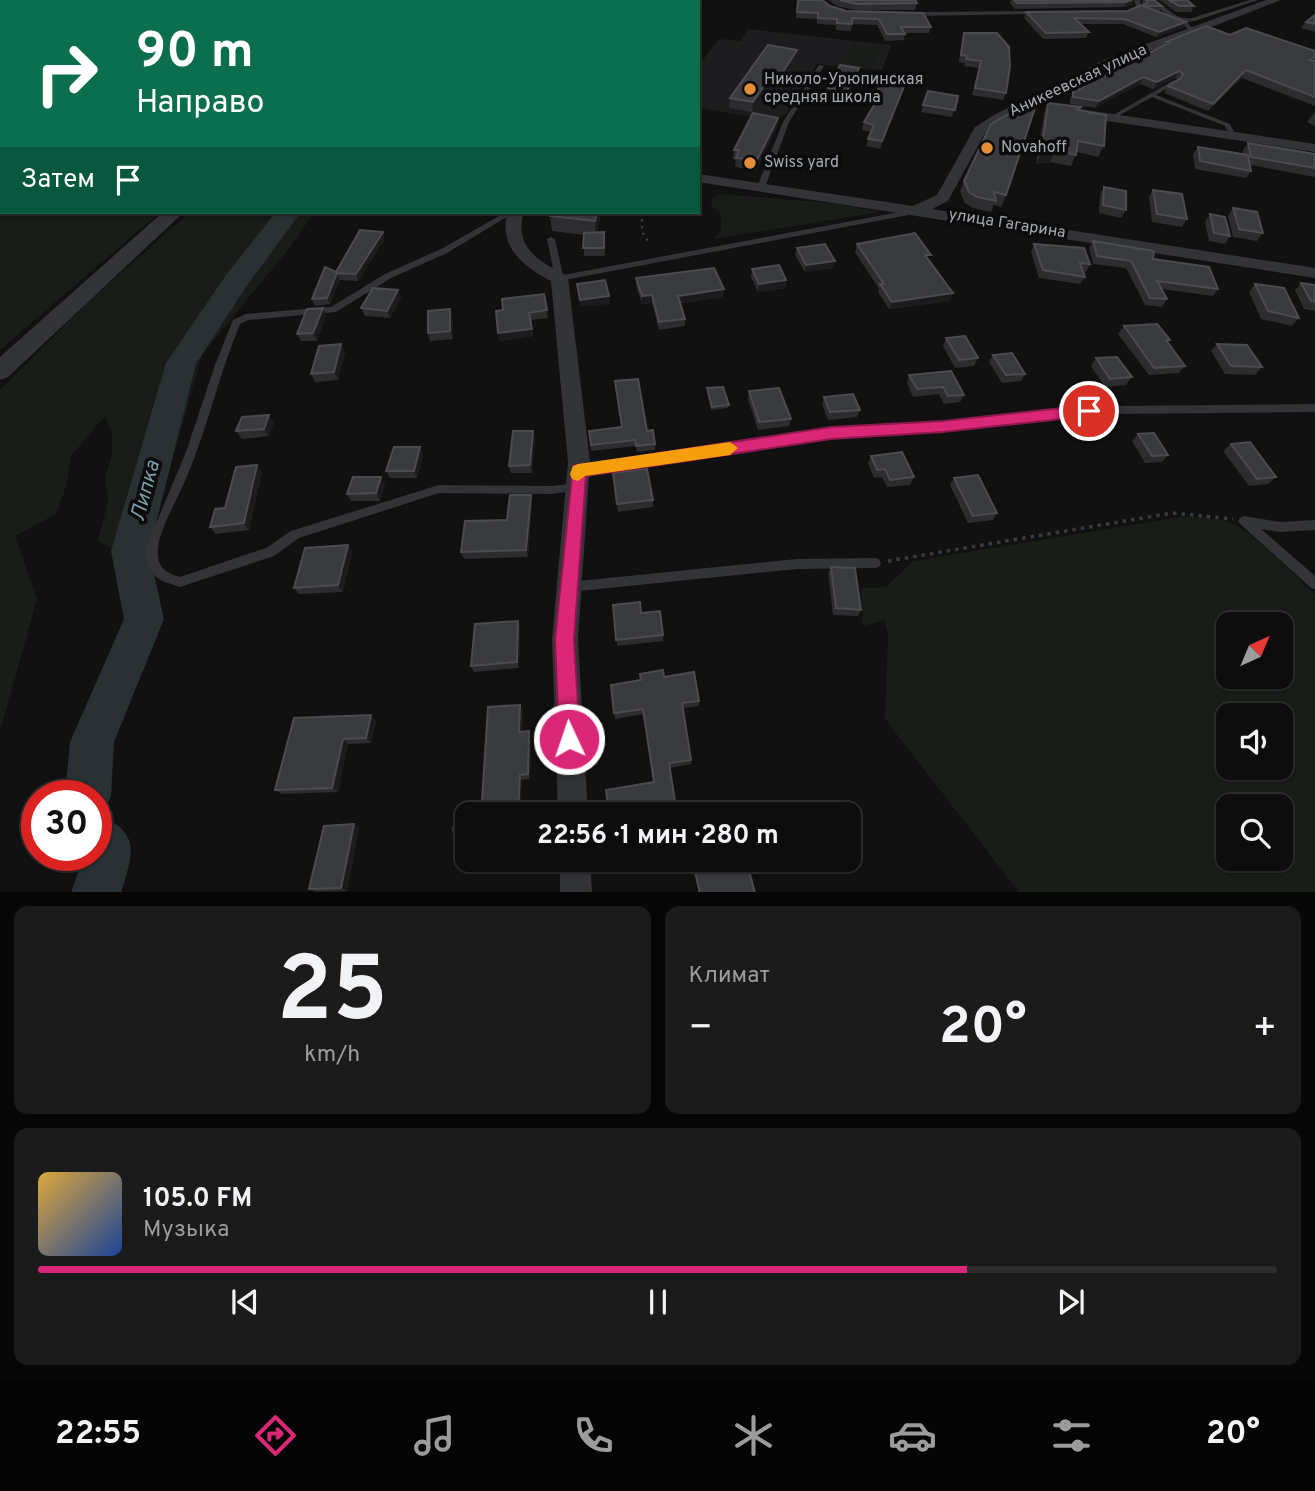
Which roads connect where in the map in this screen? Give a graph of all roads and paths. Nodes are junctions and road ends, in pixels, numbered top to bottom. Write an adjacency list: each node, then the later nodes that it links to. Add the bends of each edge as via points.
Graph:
1 (1137, 0): 5 (lane, via 1139,7)
2 (1152, 0): 8 (lane)
3 (1255, 0): 8 (lane)
4 (1276, 0): 8 (street, Аникеевская улица)
5 (1125, 12)
6 (1042, 13): 7 (lane)
7 (903, 14)
8 (1187, 25): 12 (street, Аникеевская улица)
9 (821, 66): 17 (lane, via 786,122)
10 (1174, 82): 11 (lane)
11 (1151, 95): 13 (lane); 14 (lane, via 1228,125)
12 (1025, 104): 13 (street); 18 (street, Аникеевская улица, via 980,130 943,198)
13 (1111, 118): 14 (street)
14 (1233, 136): 15 (street)
15 (1315, 148)
16 (700, 178): 17 (street, улица Гагарина)
17 (761, 187): 18 (street, улица Гагарина)
18 (918, 210): 25 (street, улица Гагарина); 26 (lane)
19 (171, 214): 27 (street)
20 (507, 214): 31 (lane, via 443,251 388,275 333,310 246,317 236,322 151,559 167,579 180,582 270,552 295,534 439,489 552,490)
21 (515, 214): 26 (street, via 512,232 516,245 526,259)
22 (642, 214): 24 (path, via 642,232)
23 (551, 239): 26 (lane)
24 (648, 241)
25 (1315, 273)
26 (559, 278): 31 (street)
27 (0, 371)
28 (1315, 408): 29 (lane)
29 (1113, 410)
30 (1089, 411): 31 (lane, via 831,433)
31 (578, 479): 36 (street)
32 (1244, 521): 33 (lane, via 1280,527); 34 (path, via 1172,513); 35 (lane)
33 (1315, 525)
34 (875, 563): 36 (lane, via 797,564)
35 (1315, 584)
36 (569, 587): 37 (street, via 565,639)
37 (572, 802)
38 (575, 872): 39 (street)
39 (576, 892)

